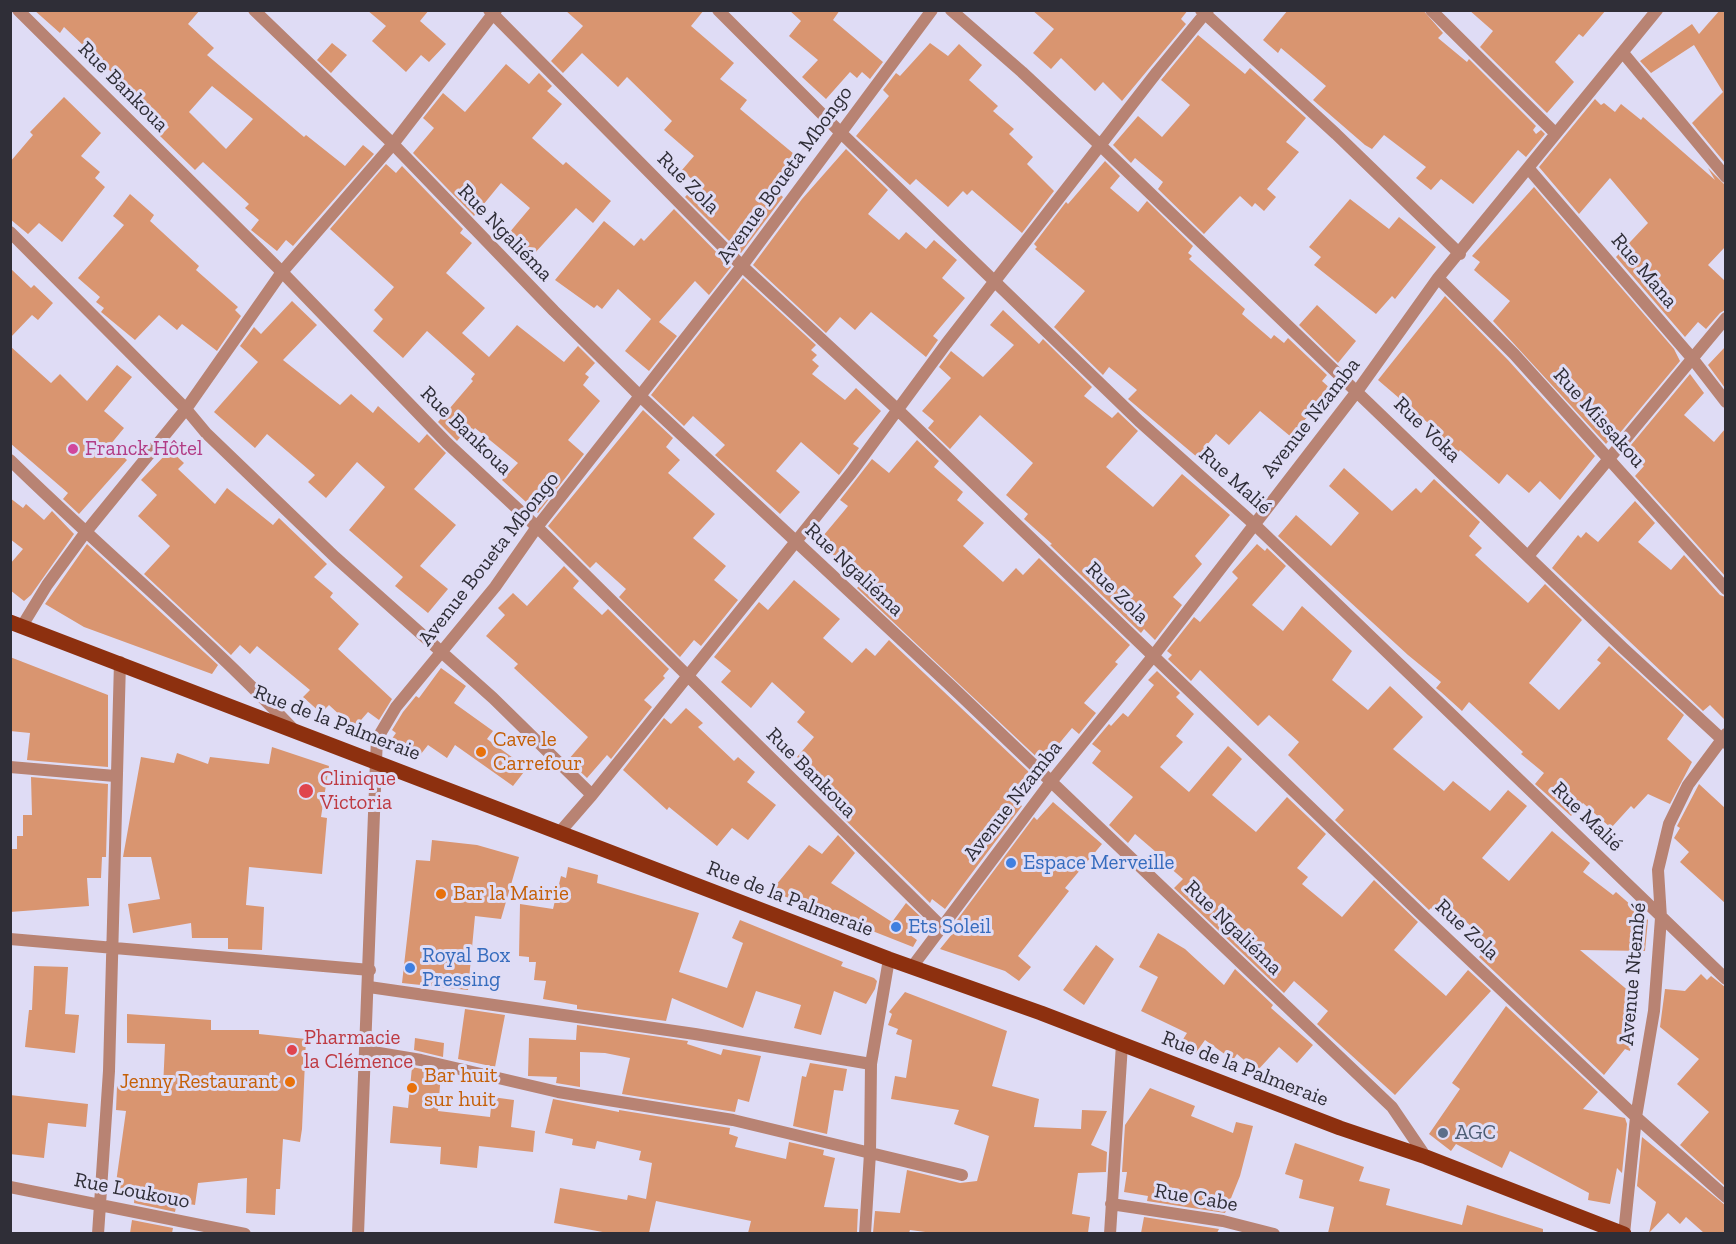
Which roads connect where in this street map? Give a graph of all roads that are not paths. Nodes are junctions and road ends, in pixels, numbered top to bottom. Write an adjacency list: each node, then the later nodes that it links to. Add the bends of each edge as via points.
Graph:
1 (18, 10): 20 (street, Rue Bankoua)
2 (254, 10): 13 (street, Rue Ngaliéma)
3 (718, 10): 11 (street, Rue Malié)
4 (932, 10): 11 (street, Avenue Boueta Mbongo)
5 (951, 10): 14 (street, Rue Voka)
6 (1431, 10): 12 (street)
7 (1657, 10): 10 (street, Avenue Nzamba)
8 (492, 12): 13 (street); 19 (street, Rue Zola)
9 (1205, 12): 14 (street); 18 (street)
10 (1624, 54): 12 (street, Avenue Nzamba); 16 (street)
11 (840, 132): 19 (street, Avenue Boueta Mbongo); 22 (street, Rue Malié)
12 (1556, 133): 15 (street, Avenue Nzamba)
13 (393, 144): 20 (street); 26 (street, Rue Ngaliéma)
14 (1101, 146): 22 (street); 25 (street, Rue Voka)
15 (1529, 169): 18 (street, Avenue Nzamba); 24 (street, Rue Mana)
16 (1725, 177)
17 (10, 232): 28 (street)
18 (1460, 254): 21 (street, Avenue Nzamba)
19 (742, 266): 26 (street, Avenue Boueta Mbongo); 29 (street, Rue Zola)
20 (282, 272): 28 (street); 33 (street, Rue Bankoua, via 447,442)
21 (1438, 278): 25 (street, Avenue Nzamba); 30 (street, Rue Missakou)
22 (997, 281): 29 (street); 32 (street, Rue Malié, via 1139,421)
23 (1725, 318): 24 (street)
24 (1692, 358): 27 (street, Rue Mana); 30 (street)
25 (1358, 390): 32 (street, Avenue Nzamba); 36 (street, Rue Voka)
26 (640, 396): 33 (street, Avenue Boueta Mbongo); 35 (street, Rue Ngaliéma)
27 (1725, 402)
28 (186, 409): 34 (street); 39 (street, via 335,557)
29 (898, 410): 35 (street); 40 (street, Rue Zola)
30 (1610, 459): 36 (street); 37 (street, Rue Missakou)
31 (10, 460): 34 (street)
32 (1254, 524): 40 (street, Avenue Nzamba); 51 (street, Rue Malié)
33 (537, 527): 39 (street, Avenue Boueta Mbongo); 42 (street, Rue Bankoua)
34 (85, 533): 38 (street); 43 (street, via 220,655)
35 (795, 542): 42 (street); 48 (street, Rue Ngaliéma)
36 (1529, 555): 44 (street, Rue Voka)
37 (1725, 589)
38 (16, 624): 41 (main road, Rue de la Palmeraie)
39 (442, 652): 45 (street, Avenue Boueta Mbongo, via 396,707 377,739); 49 (street)
40 (1154, 655): 48 (street, Avenue Nzamba); 63 (street, Rue Zola)
41 (120, 662): 43 (main road, Rue de la Palmeraie); 47 (street)
42 (686, 676): 49 (street); 52 (street, Rue Bankoua)
43 (293, 729): 45 (main road, Rue de la Palmeraie)
44 (1724, 739): 51 (street, Avenue Ntembé, via 1688,785 1668,824 1658,870)
45 (376, 761): 50 (main road, Rue de la Palmeraie); 57 (street, Avenue Boueta Mbongo)
46 (10, 767): 47 (street)
47 (115, 776): 54 (street)
48 (1050, 783): 52 (street, Avenue Nzamba); 65 (street, Rue Ngaliéma, via 1392,1107)
49 (592, 795): 50 (street)
50 (559, 833): 55 (main road, Rue de la Palmeraie)
51 (1661, 918): 58 (street, Rue Malié); 63 (street, Avenue Ntembé, via 1654,1011)
52 (942, 927): 56 (street, Avenue Nzamba)
53 (10, 939): 54 (street)
54 (112, 947): 57 (street); 69 (street, via 109,1071)
55 (889, 959): 56 (main road, Rue de la Palmeraie); 62 (street)
56 (912, 967): 60 (main road, Rue de la Palmeraie)
57 (370, 970): 59 (street, Avenue Boueta Mbongo)
58 (1725, 979)
59 (369, 987): 61 (street, Avenue Boueta Mbongo); 62 (street, via 695,1034)
60 (1122, 1044): 65 (main road, Rue de la Palmeraie); 70 (street)
61 (367, 1051): 64 (street, via 558,1092 733,1120); 73 (street, Avenue Boueta Mbongo)
62 (871, 1065): 64 (street)
63 (1636, 1117): 68 (street, Rue Zola); 77 (street, Avenue Ntembé)
64 (870, 1153): 66 (street); 74 (street)
65 (1426, 1157): 77 (main road, Rue de la Palmeraie)
66 (963, 1175)
67 (10, 1187): 69 (street, Rue Loukouo)
68 (1725, 1197)
69 (99, 1203): 71 (street); 72 (street, Rue Loukouo)
70 (1111, 1204): 75 (street); 76 (street, Rue Cabe)
71 (98, 1233)
72 (245, 1233)
73 (358, 1233)
74 (865, 1233)
75 (1110, 1233)
76 (1274, 1233)
77 (1624, 1233)

